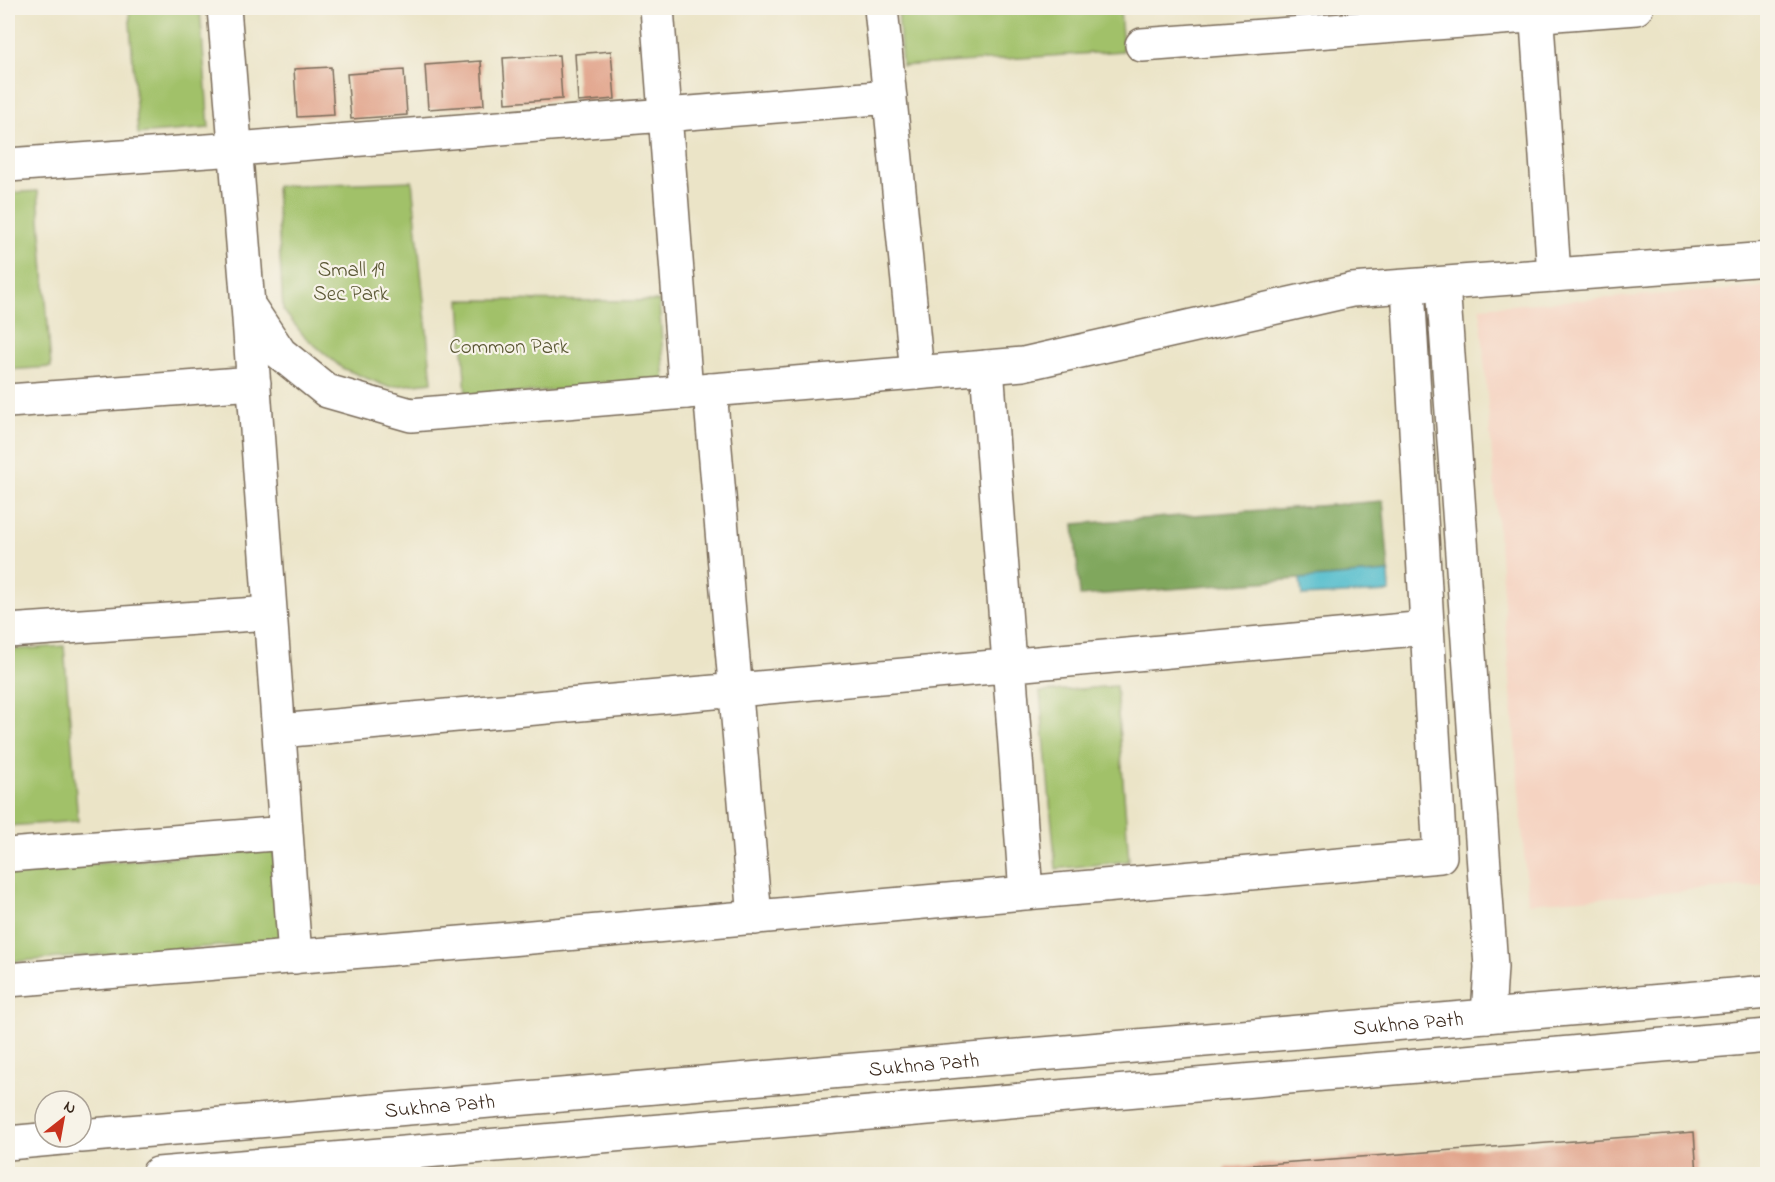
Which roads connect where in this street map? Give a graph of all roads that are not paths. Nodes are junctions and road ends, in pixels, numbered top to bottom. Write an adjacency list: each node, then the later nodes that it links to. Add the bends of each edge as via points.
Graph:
1 (224, 8): 9 (street)
2 (657, 8): 8 (street)
3 (881, 8): 7 (street)
4 (1636, 8): 5 (street)
5 (1536, 11): 6 (street); 12 (street)
6 (1142, 45)
7 (890, 97): 8 (street); 17 (street)
8 (665, 116): 9 (street); 19 (street)
9 (236, 149): 10 (street); 15 (street)
10 (8, 165)
11 (1767, 259): 12 (street)
12 (1554, 275): 13 (street)
13 (1443, 284): 14 (street); 34 (street, via 1491,967)
14 (1408, 286): 16 (street, via 1352,290 1023,364); 22 (street)
15 (248, 305): 18 (street); 19 (street, via 280,353 327,391 411,415)
16 (987, 367): 17 (street); 24 (street)
17 (916, 373): 19 (street)
18 (254, 383): 20 (street); 21 (street)
19 (698, 391): 25 (street)
20 (8, 401)
21 (270, 614): 23 (street); 26 (street)
22 (1427, 628): 24 (street); 29 (street, via 1440,856)
23 (8, 631)
24 (1009, 666): 25 (street); 29 (street)
25 (736, 690): 26 (street); 30 (street)
26 (279, 731): 27 (street)
27 (286, 833): 28 (street); 31 (street)
28 (8, 855)
29 (1026, 893): 30 (street)
30 (755, 918): 31 (street)
31 (295, 957): 32 (street)
32 (8, 980)
33 (1767, 992): 34 (street, Sukhna Path)
34 (1488, 1016): 36 (street, Sukhna Path)
35 (1767, 1036): 39 (street, Sukhna Path)
36 (93, 1135)
37 (33, 1141): 38 (street)
38 (8, 1143)
39 (158, 1174)

